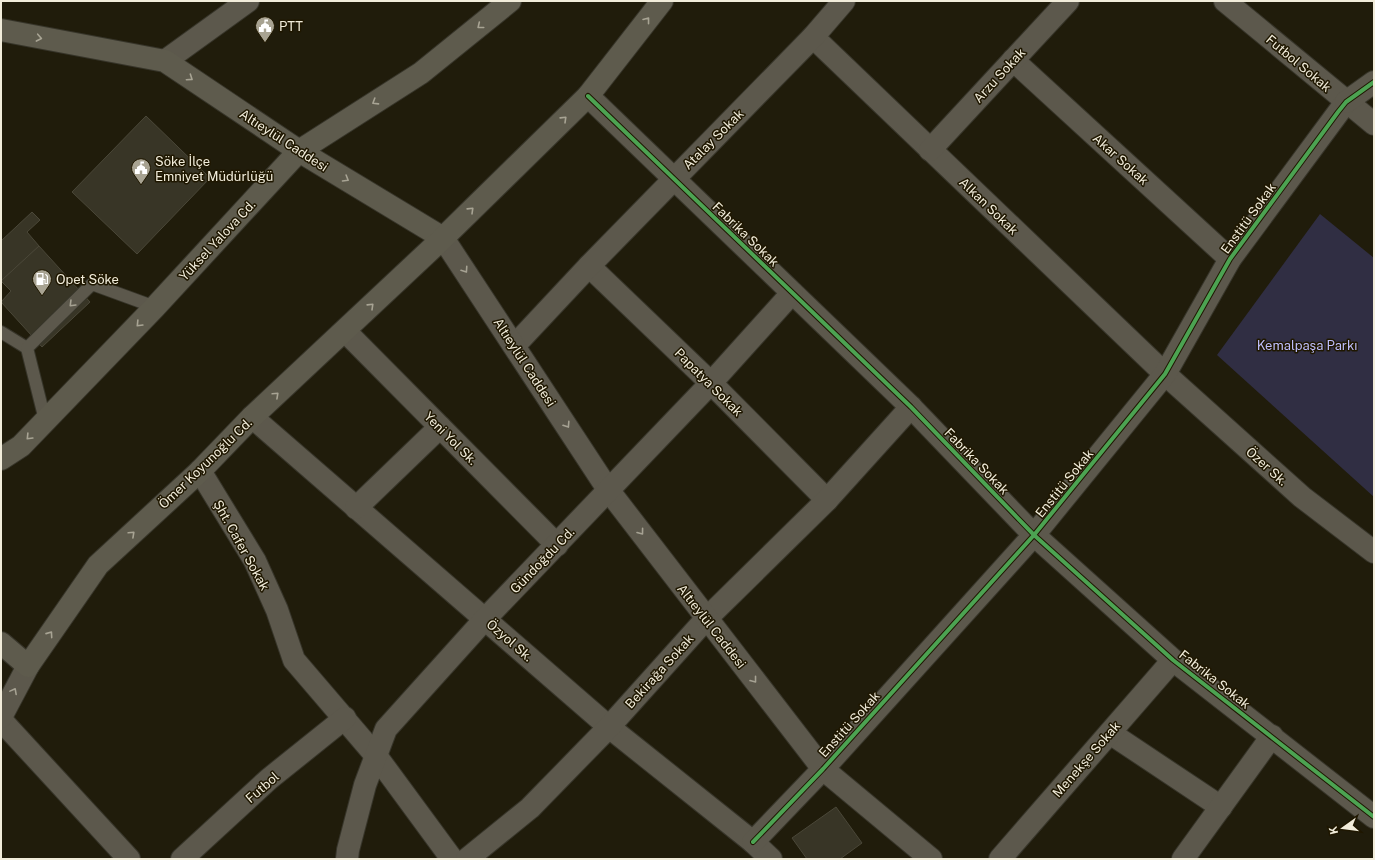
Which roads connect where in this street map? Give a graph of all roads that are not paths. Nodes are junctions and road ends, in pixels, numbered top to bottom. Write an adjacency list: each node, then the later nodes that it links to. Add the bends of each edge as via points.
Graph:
1 (248, 1): 10 (street)
2 (510, 1): 16 (main road, Yüksel Yalova Cd., one-way to 16, via 421,74)
3 (662, 1): 12 (main road, Ömer Koyunoğlu Cd., one-way to 3)
4 (844, 1): 8 (street, Atalay Sokak)
5 (1068, 1): 9 (street, Arzu Sokak)
6 (1225, 1): 13 (street, Futbol Sokak)
7 (1, 30): 10 (main road, Altıeylül Caddesi, one-way to 10)
8 (813, 38): 15 (street, Alkan Sokak); 17 (street, Atalay Sokak)
9 (1013, 60): 15 (street, Arzu Sokak); 19 (street, Akar Sokak)
10 (165, 61): 16 (main road, Altıeylül Caddesi, one-way to 16)
11 (1374, 82): 13 (street, Enstitü Sokak)
12 (588, 96): 17 (street, Fabrika Sokak); 18 (main road, Ömer Koyunoğlu Cd., one-way to 12)
13 (1346, 102): 14 (street, Futbol Sokak); 19 (street, Enstitü Sokak)
14 (1374, 124)
15 (930, 150): 27 (street, Alkan Sokak)
16 (299, 151): 18 (main road, Altıeylül Caddesi, one-way to 18); 22 (main road, Yüksel Yalova Cd.)
17 (674, 178): 20 (street, Atalay Sokak); 21 (street, Fabrika Sokak)
18 (443, 238): 23 (main road, Ömer Koyunoğlu Cd., one-way to 18); 25 (street, Altıeylül Caddesi, one-way to 25)
19 (1230, 259): 27 (street, Enstitü Sokak)
20 (589, 266): 25 (street, Atalay Sokak); 28 (street, Papatya Sokak)
21 (792, 293): 28 (street, Gündoğdu Cd.); 29 (street, Fabrika Sokak)
22 (155, 307): 26 (lane, one-way to 26, via 92,284); 31 (main road, Yüksel Yalova Cd., one-way to 31)
23 (345, 331): 30 (main road, Ömer Koyunoğlu Cd., one-way to 23); 32 (street, Yeni Yol Sk.)
24 (1, 332): 26 (lane)
25 (515, 345): 35 (street, Altıeylül Caddesi, one-way to 35)
26 (27, 348): 31 (lane)
27 (1166, 374): 38 (street, Enstitü Sokak); 40 (street, Özer Sk., via 1302,497)
28 (711, 383): 35 (street, Gündoğdu Cd.); 36 (street, Papatya Sokak)
29 (911, 407): 36 (street, Bekirağa Sokak); 38 (street, Fabrika Sokak)
30 (252, 417): 34 (main road, Ömer Koyunoğlu Cd.); 37 (street, Özyol Sk.)
31 (45, 420): 33 (main road, Yüksel Yalova Cd., one-way to 33, via 21,446)
32 (440, 427): 37 (street); 39 (street, Yeni Yol Sk.)
33 (1, 459)
34 (200, 470): 45 (main road, Ömer Koyunoğlu Cd., one-way to 34, via 98,565); 47 (street, Şht. Cafer Sokak, via 255,562 277,610 294,660)
35 (609, 491): 39 (street, Gündoğdu Cd.); 42 (street, Altıeylül Caddesi, one-way to 42)
36 (827, 500): 42 (street, Bekirağa Sokak)
37 (356, 508): 41 (street, Özyol Sk.)
38 (1034, 535): 44 (street, Fabrika Sokak); 53 (street, Enstitü Sokak)
39 (557, 545): 41 (street, Gündoğdu Cd.)
40 (1374, 552)
41 (485, 619): 49 (street, Özyol Sk.); 52 (street, Gündoğdu Cd., via 386,729)
42 (706, 619): 49 (street, Bekirağa Sokak); 53 (street, Altıeylül Caddesi, one-way to 53)
43 (1, 643): 45 (main road)
44 (1173, 660): 50 (street, Menekşe Sokak); 51 (street, Fabrika Sokak)
45 (28, 666): 46 (street, Ömer Koyunoğlu Cd., one-way to 45)
46 (1, 717)
47 (345, 718): 52 (street, Şht. Cafer Sokak); 58 (street, Futbol, via 269,779)
48 (1, 720): 57 (street)
49 (609, 727): 56 (street, Özyol Sk.); 61 (street, Bekirağa Sokak, via 530,808)
50 (1110, 733): 54 (street); 64 (street, Menekşe Sokak)
51 (1272, 736): 54 (street); 55 (street, Fabrika Sokak)
52 (377, 757): 59 (street, Gündoğdu Cd., via 364,785); 60 (street)
53 (823, 769): 56 (street, Enstitü Sokak); 63 (street, Altıeylül Caddesi)
54 (1221, 807): 65 (street)
55 (1374, 817)
56 (753, 842): 62 (street, Özyol Sk.)
57 (129, 859)
58 (182, 859)
59 (347, 859)
60 (452, 859)
61 (467, 859)
62 (771, 859)
63 (931, 859)
64 (1000, 859)
65 (1183, 859)

